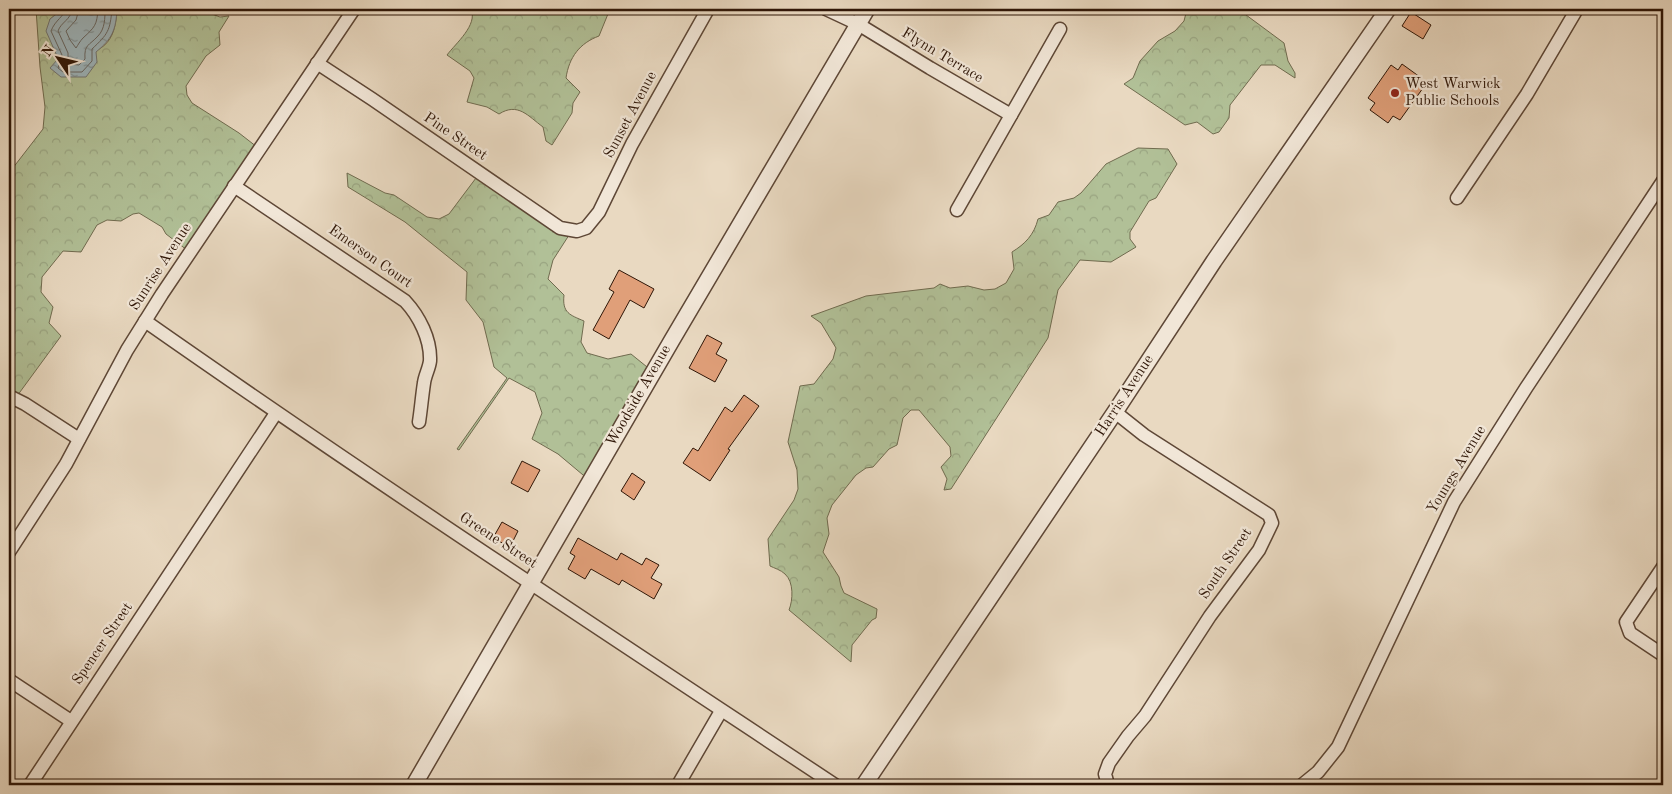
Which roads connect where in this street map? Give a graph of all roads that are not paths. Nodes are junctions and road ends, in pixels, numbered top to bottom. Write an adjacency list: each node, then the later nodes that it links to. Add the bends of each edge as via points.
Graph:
1 (354, 9): 9 (street, Sunrise Avenue)
2 (708, 9): 15 (street, Sunset Avenue, via 632,144 599,212 586,228)
3 (826, 9): 7 (street, Flynn Terrace)
4 (867, 9): 7 (street, Woodside Avenue)
5 (1388, 9): 18 (street, Harris Avenue)
6 (1577, 9): 13 (street, via 1527,94)
7 (858, 24): 10 (street, Flynn Terrace); 24 (street, Woodside Avenue)
8 (1060, 29): 10 (street)
9 (317, 63): 12 (street, Sunrise Avenue); 15 (street, Pine Street, via 560,228)
10 (1011, 115): 14 (street)
11 (1663, 182): 35 (street, Youngs Avenue, via 1454,502 1338,747 1318,772)
12 (234, 186): 16 (street, Sunrise Avenue); 20 (street, Emerson Court, via 405,301 415,312 425,332 430,358)
13 (1457, 198)
14 (957, 210)
15 (577, 231)
16 (145, 321): 19 (street, Greene Street); 21 (street, Sunrise Avenue)
17 (9, 396): 21 (street)
18 (1115, 412): 33 (street, Harris Avenue); 34 (street, South Street, via 1144,435 1269,515 1272,523 1259,550 1109,763 1105,774)
19 (276, 413): 24 (street, Greene Street); 28 (street, Spencer Street)
20 (420, 422)
21 (80, 439): 22 (street, Sunrise Avenue)
22 (9, 552)
23 (1663, 567): 25 (street, via 1626,622 1630,633)
24 (532, 583): 27 (street, Greene Street); 30 (street, Woodside Avenue)
25 (1663, 655)
26 (9, 680): 28 (street)
27 (721, 711): 31 (street); 32 (street, Greene Street)
28 (71, 721): 29 (street, Spencer Street)
29 (30, 785)
30 (414, 785)
31 (678, 785)
32 (835, 785)
33 (864, 785)
34 (1108, 785)
35 (1302, 785)

